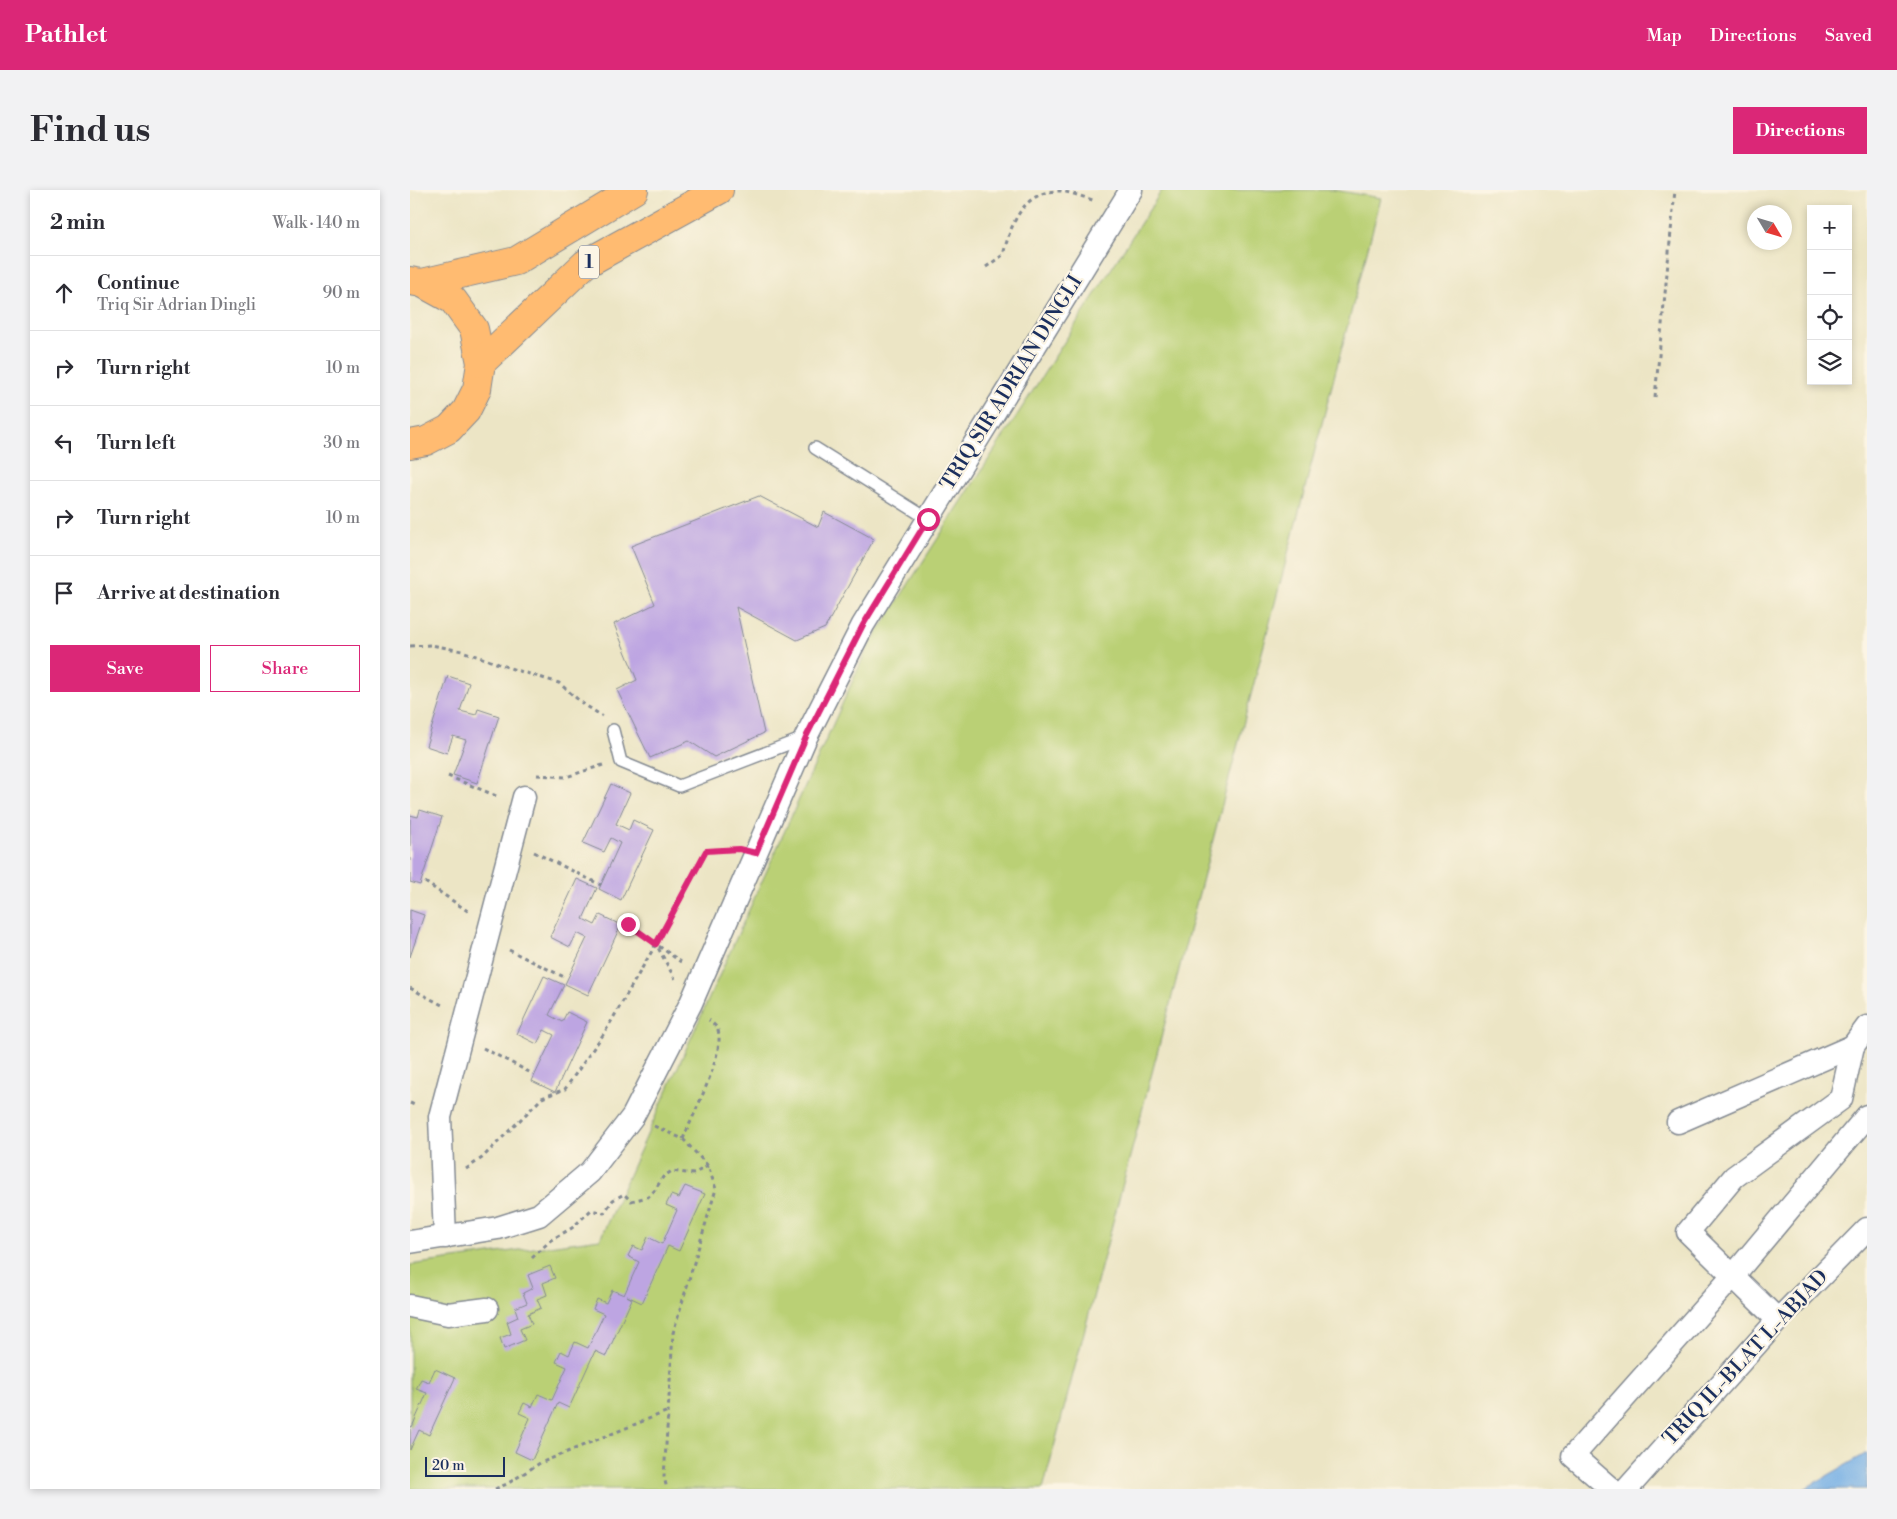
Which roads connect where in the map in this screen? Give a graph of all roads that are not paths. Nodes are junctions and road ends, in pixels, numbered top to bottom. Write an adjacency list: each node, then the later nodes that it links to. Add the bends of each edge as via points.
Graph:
1 (634, 190): 4 (highway, 1, via 516,261)
2 (719, 190): 5 (highway, 1, via 585,264)
3 (1131, 190): 8 (street, TRIQ SIR ADRIAN DINGLI)
4 (416, 282): 5 (highway, 1, via 453,300 474,329)
5 (481, 363): 6 (highway, 1, via 477,389 466,411 448,429 426,441)
6 (410, 444)
7 (815, 448): 8 (lane)
8 (928, 519): 10 (street, TRIQ SIR ADRIAN DINGLI, via 863,625)
9 (613, 730): 10 (lane, via 621,762 679,786)
10 (806, 737): 17 (street, TRIQ SIR ADRIAN DINGLI, via 691,1003 633,1116 590,1172 539,1215 498,1228)
11 (522, 804): 17 (street, via 440,1116)
12 (1867, 1026): 13 (street)
13 (1853, 1046): 15 (street); 19 (street, via 1841,1100 1734,1177 1688,1232)
14 (1867, 1116): 19 (street)
15 (1678, 1122)
16 (1867, 1229): 22 (street, TRIQ IL-BLAT L-ABJAD)
17 (445, 1237): 18 (street, TRIQ SIR ADRIAN DINGLI)
18 (410, 1242)
19 (1734, 1276): 22 (street); 23 (street, via 1573,1456)
20 (410, 1306): 21 (street, via 448,1314)
21 (487, 1309)
22 (1778, 1320): 24 (street, TRIQ IL-BLAT L-ABJAD)
23 (1611, 1489)
24 (1627, 1489)

